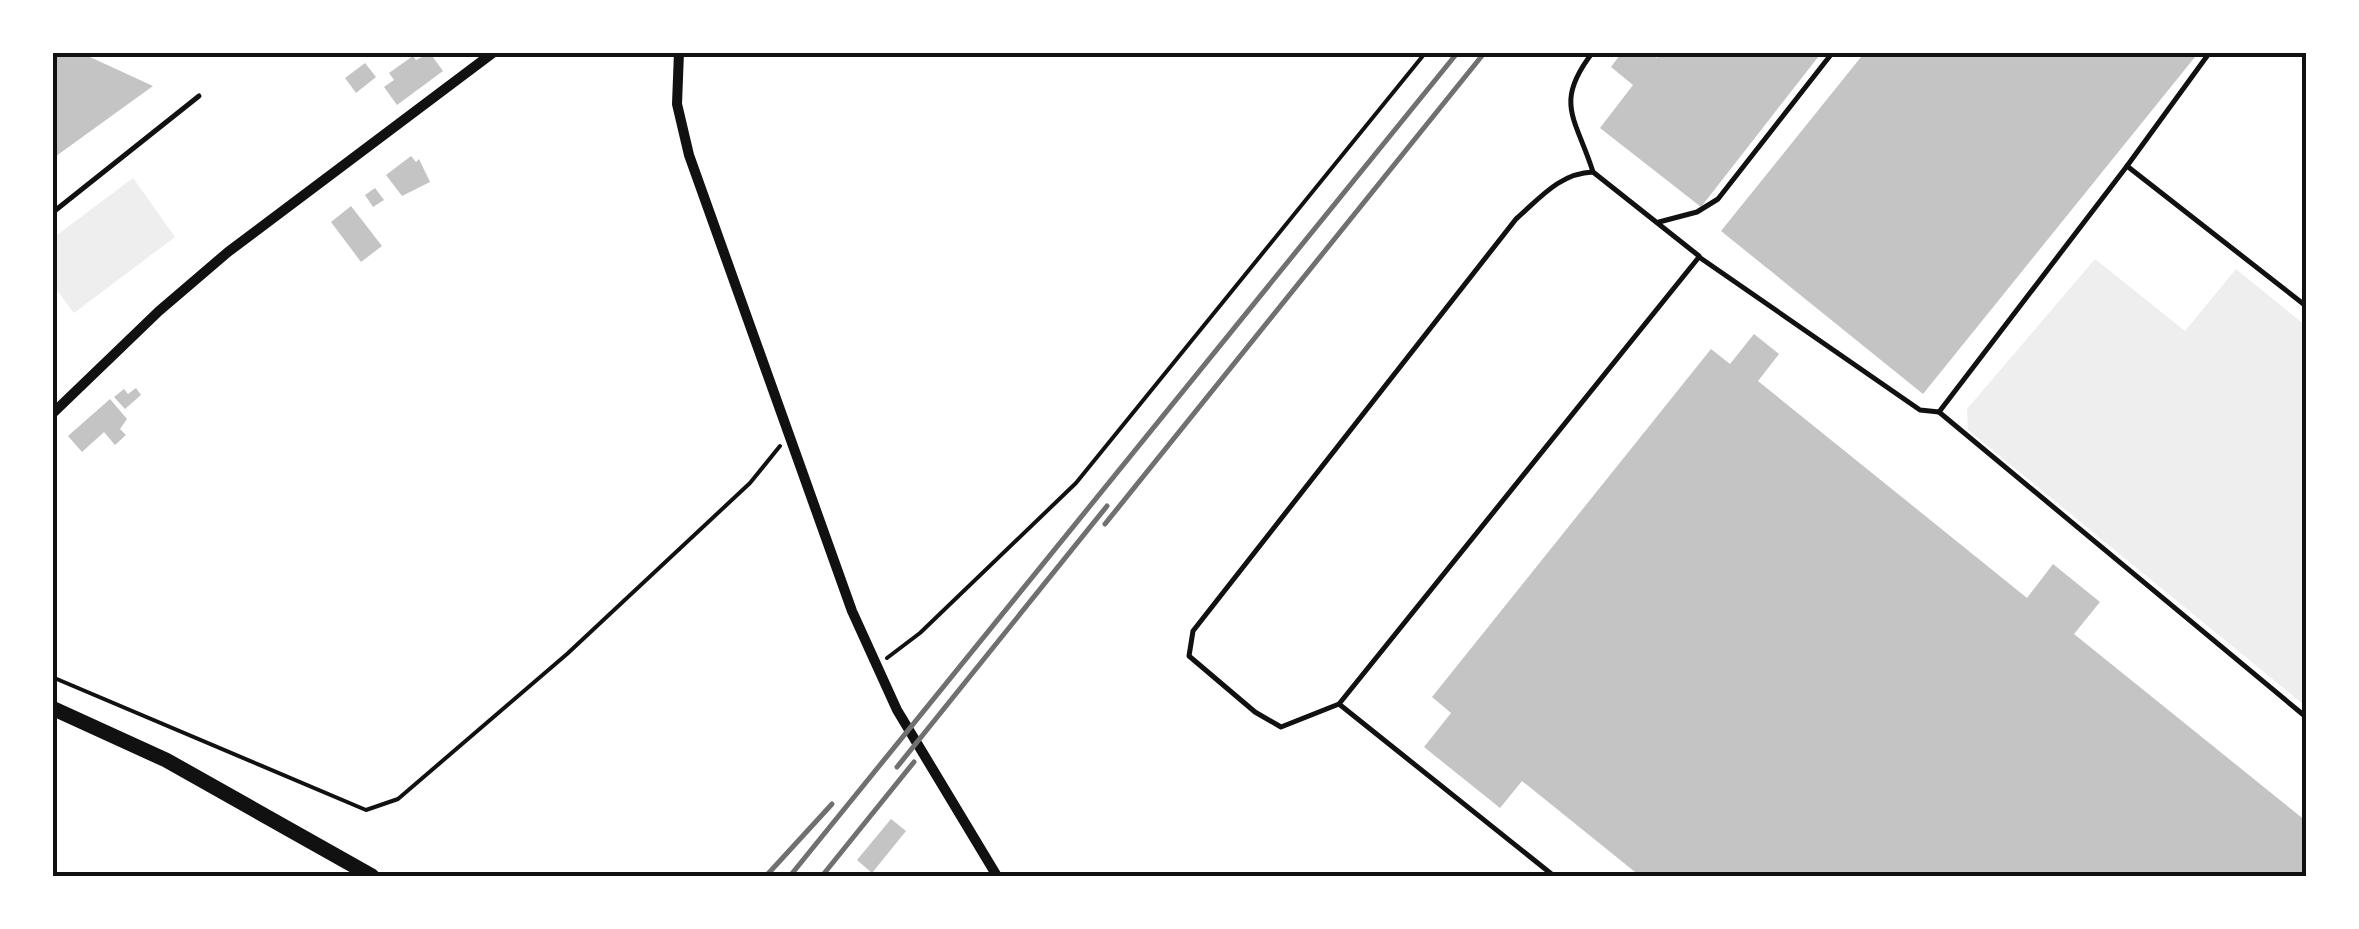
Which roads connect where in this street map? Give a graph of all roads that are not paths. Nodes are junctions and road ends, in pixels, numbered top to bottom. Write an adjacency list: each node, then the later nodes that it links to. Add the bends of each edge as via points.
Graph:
1 (494, 52): 14 (street, via 228,252)
2 (679, 52): 19 (street, via 678,104 689,154 876,667)
3 (1593, 52): 8 (lane, via 1568,98)
4 (1834, 52): 10 (lane, via 1718,199)
5 (2210, 52): 7 (lane)
6 (199, 96): 9 (lane)
7 (2126, 166): 12 (lane); 13 (lane)
8 (1592, 172): 10 (lane); 15 (lane, via 1559,181 1516,219 1193,632 1189,656 1281,728)
9 (52, 214)
10 (1659, 222): 11 (lane)
11 (1699, 256): 13 (lane, via 1920,410); 15 (lane)
12 (2306, 306)
13 (1939, 412): 17 (lane)
14 (52, 414)
15 (1339, 704): 20 (lane)
16 (52, 708): 18 (highway, via 166,760)
17 (2306, 717)
18 (372, 876)
19 (996, 876)
20 (1554, 876)

